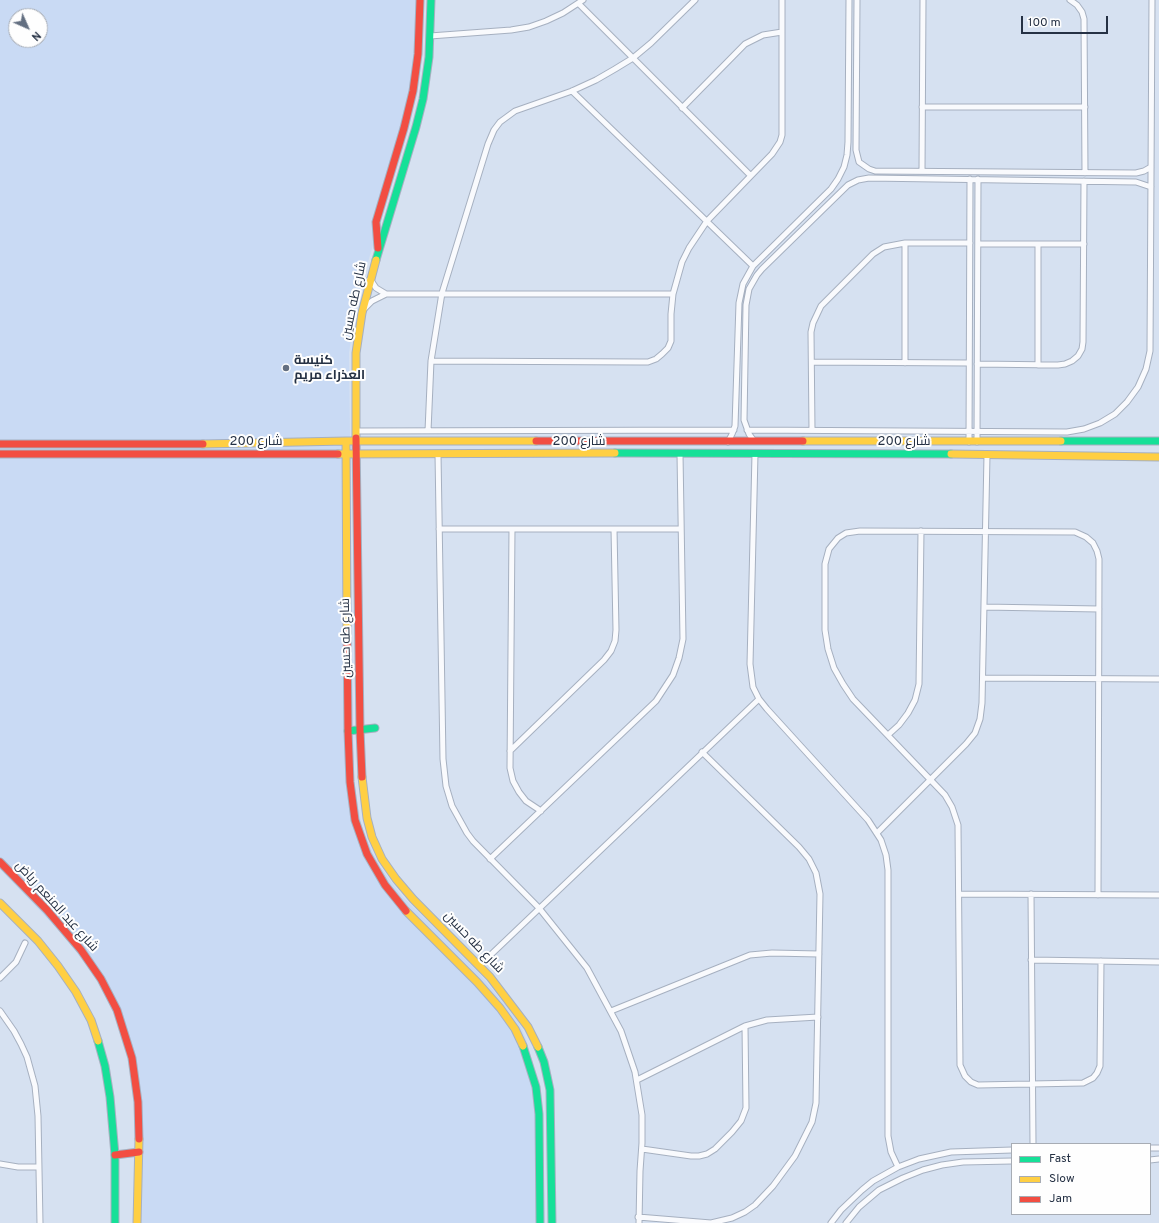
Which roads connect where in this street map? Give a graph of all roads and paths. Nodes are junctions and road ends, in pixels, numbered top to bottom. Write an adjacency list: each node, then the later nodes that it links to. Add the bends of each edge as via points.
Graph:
1 (420, 0): 32 (street, via 418,54 413,91 376,222)
2 (431, 0): 12 (street, شارع طه حسين)
3 (695, 0): 13 (street)
4 (782, 0): 11 (street)
5 (849, 0): 33 (street, via 848,142 844,167 831,189)
6 (857, 0): 19 (street, via 857,156 864,166 875,171)
7 (923, 0): 15 (street)
8 (1070, 0): 16 (street, via 1077,5 1084,19)
9 (1152, 0): 18 (street)
10 (581, 2): 12 (street, via 552,19 529,27); 13 (street)
11 (782, 32): 17 (street, via 763,35 745,44); 21 (street, via 782,135 776,148)
12 (430, 36): 32 (street, شارع طه حسين, via 427,78 420,113)
13 (633, 58): 14 (street); 17 (street)
14 (572, 91): 26 (street); 35 (street, via 514,111 494,130)
15 (922, 107): 16 (street); 19 (street)
16 (1085, 107): 20 (street)
17 (682, 108): 21 (street)
18 (1151, 167): 20 (street, via 1136,173); 25 (street)
19 (922, 171): 20 (street)
20 (1084, 173)
21 (750, 175): 26 (street)
22 (970, 179): 23 (street); 28 (street); 46 (street, via 869,178 853,182 762,269 750,289 746,305 744,420)
23 (978, 180): 24 (street); 29 (street)
24 (1084, 181): 25 (street, via 1136,182); 31 (street)
25 (1151, 187): 51 (street, via 1150,351 1138,387 1115,414 1084,429 1067,432)
26 (707, 221): 33 (street); 37 (street, via 684,257)
27 (904, 243): 28 (street); 40 (street, via 884,247 872,254 821,306 812,328); 41 (street)
28 (970, 243): 42 (street)
29 (978, 244): 30 (street); 43 (street)
30 (1038, 244): 31 (street); 44 (street)
31 (1084, 244): 44 (street, via 1082,349 1078,356 1065,364)
32 (378, 250): 34 (street, شارع طه حسين)
33 (753, 266): 45 (street, via 740,293)
34 (370, 279): 36 (street, via 376,288); 38 (street, شارع طه حسين)
35 (442, 293): 36 (street); 37 (street); 39 (street)
36 (386, 294): 38 (street, via 372,301)
37 (673, 294): 39 (street, via 671,341 662,354 648,362)
38 (362, 313): 48 (street, شارع طه حسين, via 356,366)
39 (431, 361): 49 (street)
40 (812, 362): 41 (street); 47 (street)
41 (905, 363): 42 (street)
42 (969, 363): 50 (street)
43 (977, 364): 44 (street); 51 (street)
44 (1038, 365)
45 (734, 430): 49 (street); 55 (street)
46 (747, 430): 47 (street); 56 (street)
47 (812, 430): 50 (street)
48 (356, 431): 49 (street); 53 (street, شارع طه حسين)
49 (428, 431)
50 (969, 431): 51 (street); 57 (street)
51 (977, 431): 58 (street)
52 (346, 441): 53 (street, شارع 200); 59 (street, شارع 200, via 236,444); 61 (street, شارع طه حسين)
53 (356, 441): 55 (street, شارع 200); 62 (street, شارع طه حسين)
54 (1159, 441): 58 (street, شارع 200)
55 (728, 442): 56 (street, شارع 200)
56 (755, 442): 57 (street, شارع 200)
57 (969, 442): 58 (street, شارع 200)
58 (977, 442)
59 (0, 444)
60 (0, 454): 61 (street, شارع 200)
61 (346, 454): 62 (street, شارع 200); 82 (street, شارع طه حسين)
62 (356, 454): 63 (street, شارع 200); 81 (street, شارع طه حسين)
63 (438, 454): 64 (street, شارع 200); 68 (street)
64 (680, 454): 65 (street, شارع 200); 71 (street)
65 (755, 454): 66 (street, شارع 200); 79 (street, via 750,664 751,679)
66 (987, 455): 67 (street, شارع 200); 73 (street)
67 (1159, 457)
68 (439, 529): 69 (street); 89 (street, via 444,777 452,806 461,824)
69 (512, 529): 70 (street); 84 (street)
70 (614, 529): 71 (street); 84 (street, via 616,630 613,646 604,660)
71 (681, 529): 87 (street, via 683,639 673,675 656,701)
72 (921, 531): 73 (street); 83 (street, via 919,684 908,713); 83 (street, via 851,532 834,541 825,559 825,630 831,658 848,692)
73 (986, 532): 74 (street); 75 (street, via 1075,532 1086,537 1095,546 1098,555)
74 (984, 606): 75 (street); 76 (street)
75 (1099, 609): 77 (street)
76 (983, 678): 77 (street); 86 (street, via 982,714 974,733)
77 (1098, 678): 78 (street); 93 (street)
78 (1159, 679)
79 (759, 699): 85 (street); 88 (street)
80 (375, 728): 81 (street)
81 (360, 730): 82 (street); 102 (street, شارع طه حسين, via 364,804 372,837 382,859 414,899)
82 (348, 731): 123 (street, شارع طه حسين, via 354,813 361,840 379,876 409,914 500,1008 523,1046 536,1087)
83 (888, 735): 86 (street)
84 (510, 751): 87 (street, via 510,768 516,786 526,801)
85 (702, 752): 96 (street); 98 (street, via 809,859 816,873 819,888)
86 (930, 780): 88 (street); 91 (street, via 949,801 958,825)
87 (541, 811): 89 (street)
88 (877, 833): 118 (street, via 888,870 888,1136 891,1152)
89 (490, 859): 96 (street)
90 (0, 862): 113 (street, شارع عبد المنعم رياض, via 47,910 81,950 101,979 117,1010 135,1073)
91 (959, 894): 92 (street); 109 (street, via 960,1065 963,1073 968,1080 978,1085)
92 (1031, 894): 93 (street); 99 (street)
93 (1098, 895): 94 (street)
94 (1159, 895)
95 (0, 903): 114 (street, via 58,966 91,1020 108,1082)
96 (539, 908): 102 (street); 105 (street, via 587,968)
97 (25, 942): 103 (street, via 16,962)
98 (819, 954): 105 (street, via 750,955); 106 (street)
99 (1031, 960): 100 (street); 109 (street)
100 (1101, 961): 101 (street); 109 (street, via 1100,1066 1097,1073 1083,1083)
101 (1159, 962)
102 (479, 966): 124 (street, شارع طه حسين, via 518,1011 544,1062 550,1090)
103 (0, 978)
104 (0, 1011): 117 (street, via 21,1044 35,1086)
105 (611, 1011): 108 (street, via 627,1044)
106 (818, 1017): 107 (street, via 767,1020); 119 (street, via 816,1103 812,1122 795,1156 773,1186 750,1208 738,1216 725,1220 704,1223)
107 (745, 1026): 108 (street); 111 (street, via 746,1108 741,1121 732,1132 715,1149 699,1156)
108 (637, 1080): 111 (street, via 642,1115)
109 (1032, 1084): 110 (street)
110 (1033, 1143)
111 (642, 1149): 119 (street)
112 (1011, 1150): 118 (street, via 951,1152)
113 (139, 1152): 114 (street); 122 (street, شارع عبد المنعم رياض)
114 (114, 1154): 121 (street)
115 (1011, 1161): 126 (street, via 963,1162 922,1170 880,1190 859,1207)
116 (0, 1164): 117 (street)
117 (39, 1167): 120 (street)
118 (898, 1167): 125 (street, via 862,1190)
119 (638, 1220)
120 (40, 1223)
121 (115, 1223)
122 (137, 1223)
123 (540, 1223)
124 (552, 1223)
125 (831, 1223)
126 (846, 1223)

